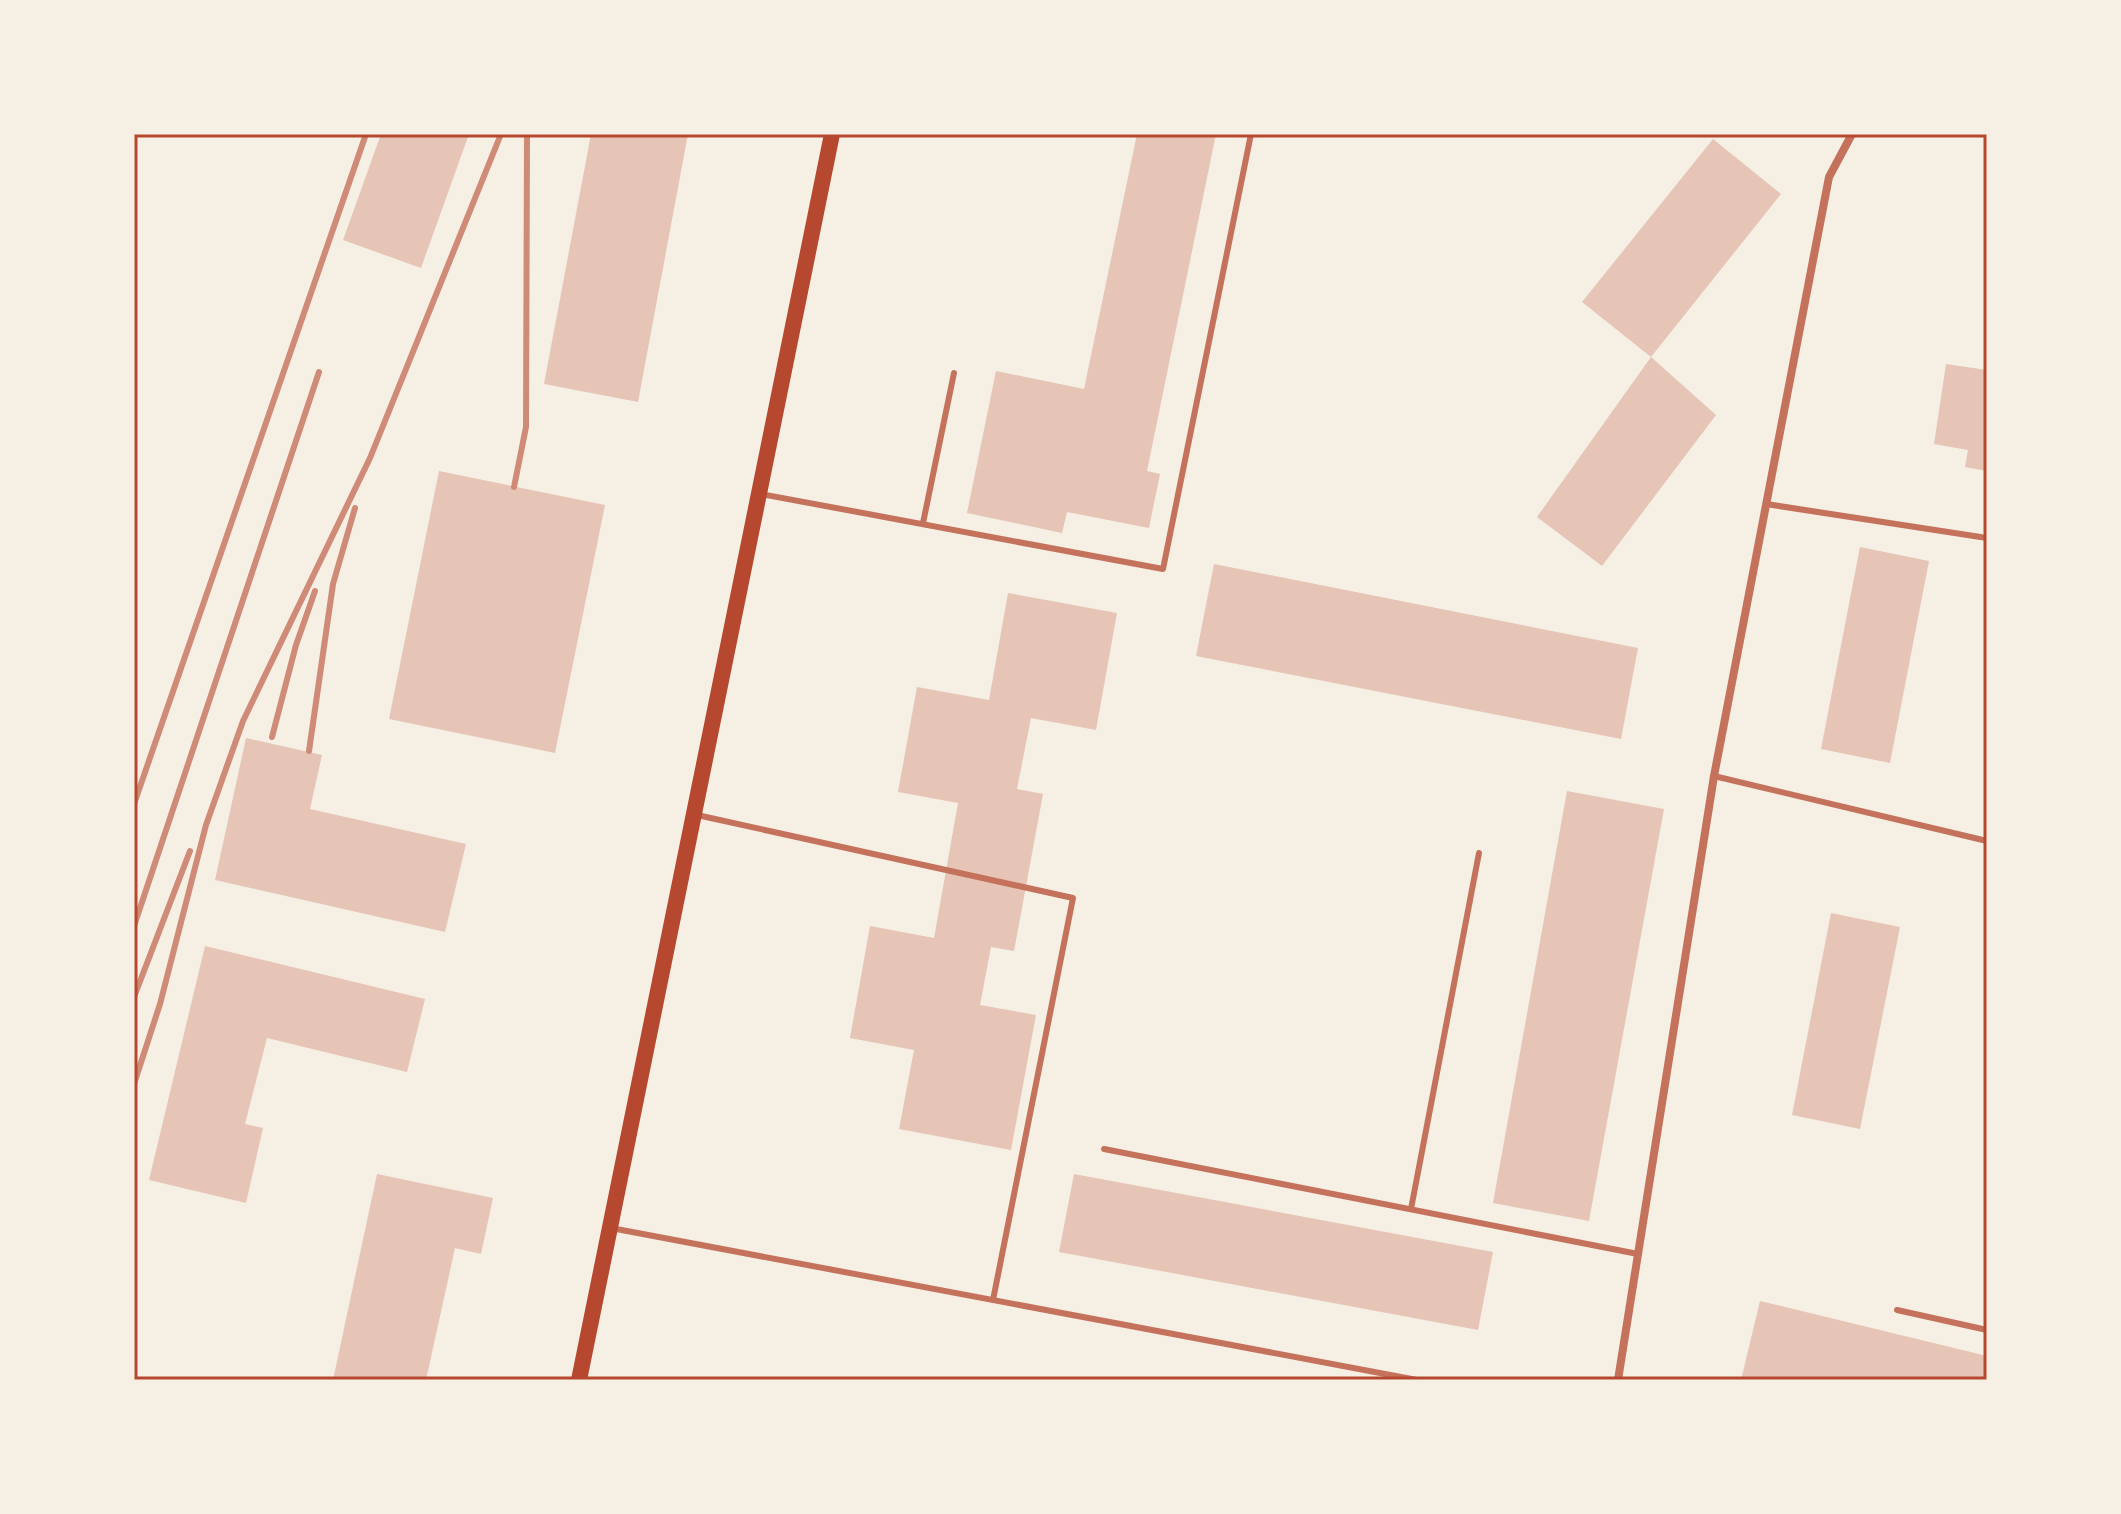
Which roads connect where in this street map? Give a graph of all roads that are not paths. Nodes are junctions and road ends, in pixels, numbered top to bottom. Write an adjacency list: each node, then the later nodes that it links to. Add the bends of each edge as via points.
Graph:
1 (832, 134): 5 (main road)
2 (1251, 134): 7 (lane, via 1163,569)
3 (1852, 134): 6 (street, via 1829,177)
4 (954, 373): 7 (lane)
5 (759, 494): 7 (lane); 10 (main road)
6 (1766, 504): 8 (lane); 9 (street)
7 (923, 523)
8 (1987, 538)
9 (1714, 776): 11 (lane); 16 (street)
10 (693, 815): 15 (main road); 17 (lane, via 1073,898)
11 (1987, 841)
12 (1479, 853): 14 (lane)
13 (1104, 1149): 14 (lane)
14 (1411, 1209): 16 (lane)
15 (610, 1227): 17 (lane); 20 (main road)
16 (1638, 1254): 22 (street)
17 (993, 1300): 21 (lane)
18 (1897, 1310): 19 (lane)
19 (1987, 1330)
20 (579, 1380)
21 (1417, 1380)
22 (1618, 1380)

